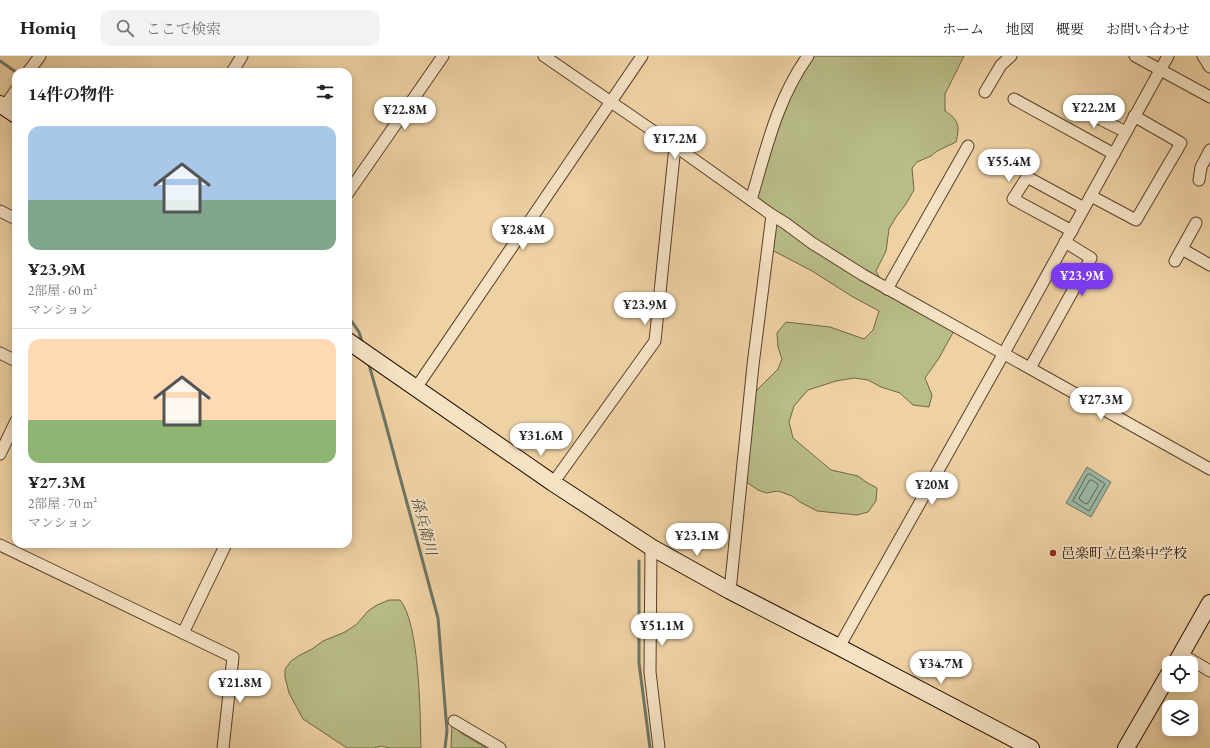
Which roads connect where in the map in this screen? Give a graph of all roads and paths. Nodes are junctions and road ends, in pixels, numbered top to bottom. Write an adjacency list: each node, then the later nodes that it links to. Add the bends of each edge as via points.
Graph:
1 (40, 56): 12 (street)
2 (242, 56): 13 (street)
3 (443, 56): 29 (street)
4 (544, 56): 19 (street)
5 (642, 56): 19 (street)
6 (808, 56): 31 (street, via 797,71 775,119)
7 (1011, 56): 15 (street, via 1001,65)
8 (1135, 56): 14 (street)
9 (1168, 56): 14 (street)
10 (1203, 56): 11 (street)
11 (1210, 67)
12 (31, 68)
13 (234, 68)
14 (1160, 70): 17 (street); 22 (street)
15 (985, 92)
16 (12, 98): 21 (street)
17 (1210, 98)
18 (1014, 99): 27 (street)
19 (611, 101): 24 (street); 48 (street)
20 (1072, 105): 23 (street)
21 (7, 109)
22 (1134, 116): 23 (street); 30 (street, via 1181,143 1136,220)
23 (1126, 132): 27 (street)
24 (675, 146): 31 (street); 52 (street, via 655,341)
25 (968, 146): 42 (street)
26 (1210, 150): 28 (street, via 1201,167)
27 (1114, 154): 30 (street)
28 (1199, 180)
29 (352, 187)
30 (1091, 196): 32 (street)
31 (751, 200): 34 (street)
32 (1084, 208): 37 (street); 37 (street, via 1027,177 1013,199)
33 (0, 211): 35 (street)
34 (772, 216): 42 (street); 56 (street, via 753,365)
35 (12, 217)
36 (1196, 223): 39 (street)
37 (1072, 231): 38 (street)
38 (1065, 242): 45 (street); 47 (street, via 1091,258)
39 (1182, 249): 40 (street); 41 (street)
40 (1175, 261)
41 (1210, 265)
42 (887, 289): 45 (street)
43 (352, 344): 48 (street)
44 (0, 353): 46 (street)
45 (1004, 353): 47 (street); 59 (street)
46 (12, 359)
47 (1030, 368): 51 (street)
48 (416, 388): 52 (street)
49 (12, 429): 50 (street)
50 (0, 454)
51 (1210, 468)
52 (553, 483): 54 (street)
53 (0, 545): 58 (street)
54 (651, 547): 56 (street); 67 (street, via 650,672)
55 (224, 548): 58 (street)
56 (730, 591): 59 (street)
57 (1210, 603): 60 (street)
58 (183, 633): 65 (street, via 233,657)
59 (839, 647): 68 (street)
60 (1180, 656)
61 (1198, 666): 62 (street)
62 (1210, 671)
63 (1162, 686): 69 (street)
64 (454, 721): 66 (street)
65 (224, 748)
66 (500, 748)
67 (659, 748)
68 (1031, 748)
69 (1126, 748)

